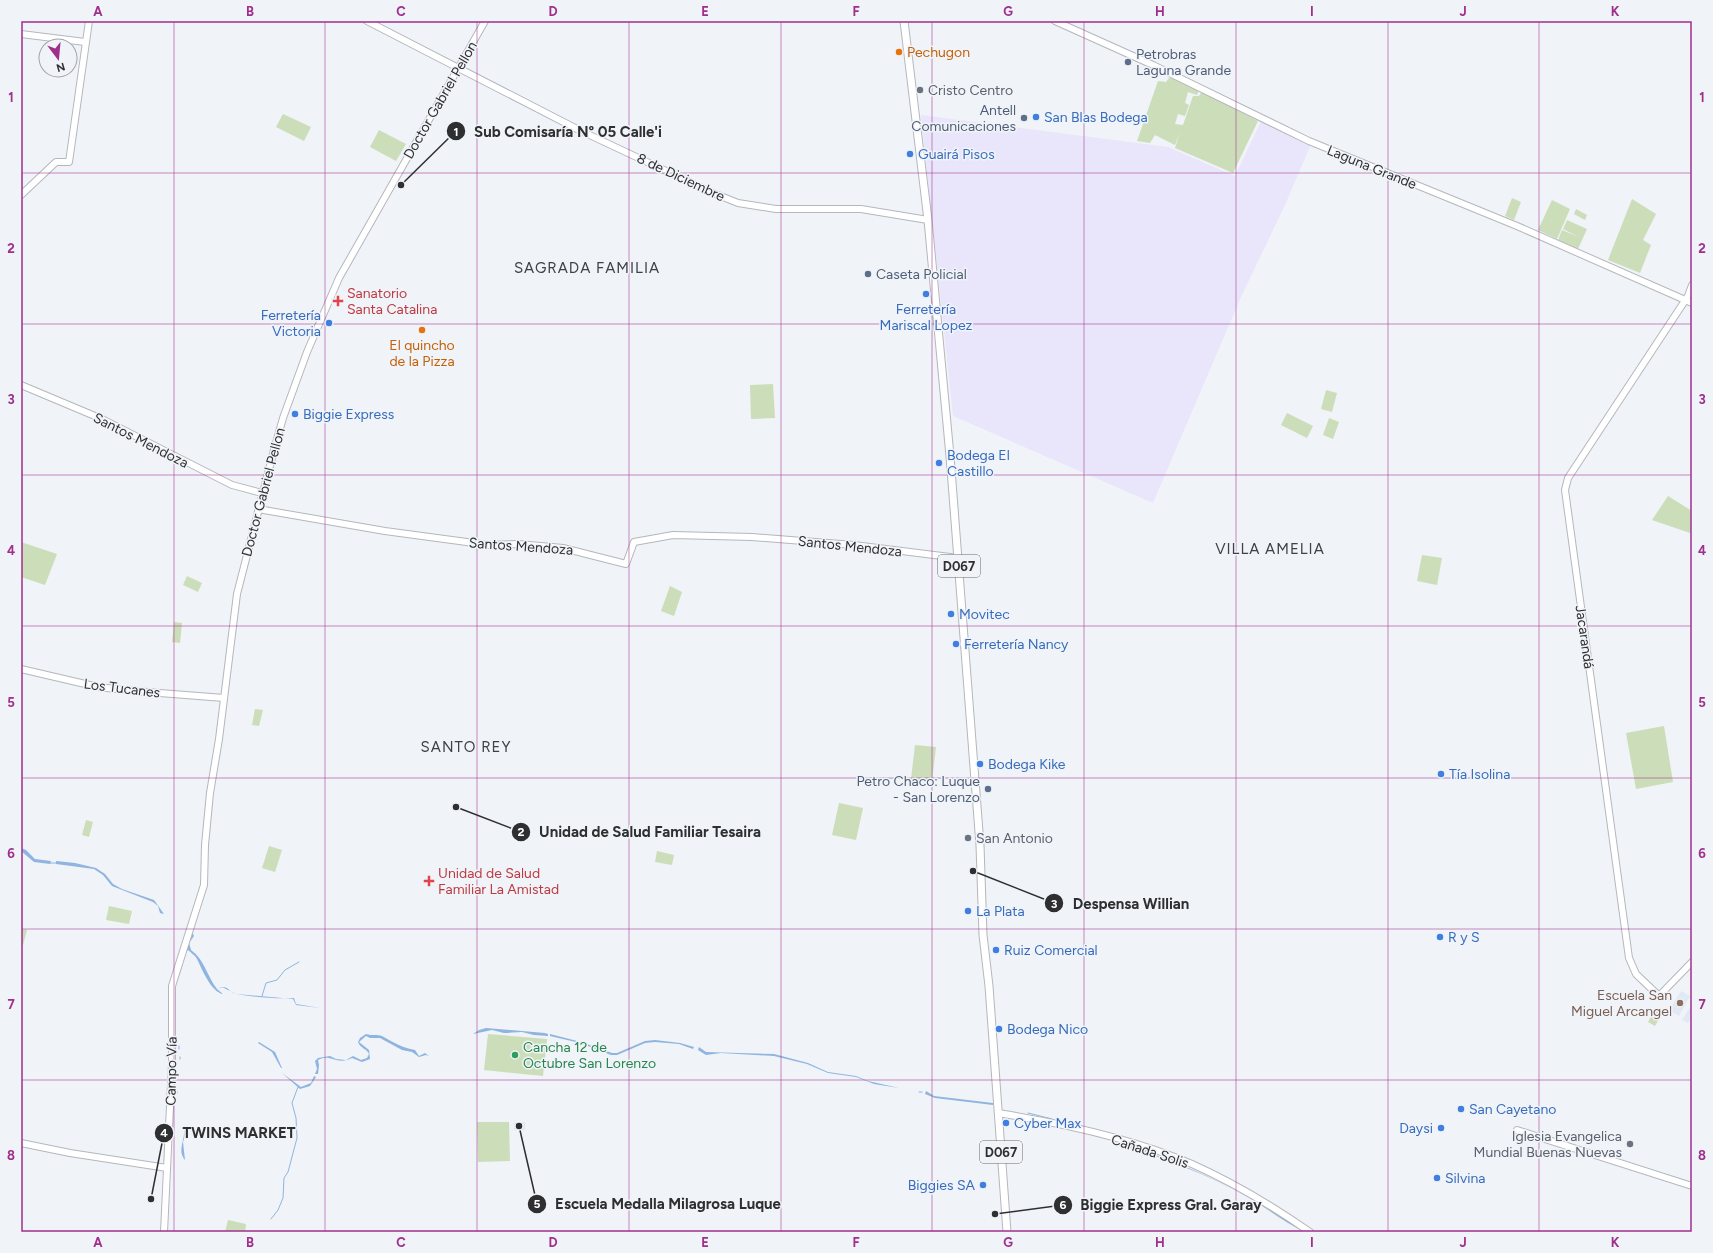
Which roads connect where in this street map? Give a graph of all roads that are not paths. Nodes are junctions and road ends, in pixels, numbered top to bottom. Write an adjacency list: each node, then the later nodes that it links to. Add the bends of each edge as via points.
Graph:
1 (89, 21): 7 (street)
2 (367, 21): 8 (street, 8 de Diciembre)
3 (485, 21): 8 (street, Doctor Gabriel Pellon)
4 (904, 21): 10 (main road, D067)
5 (1055, 21): 12 (street, Laguna Grande, via 1154,65 1309,141 1517,226)
6 (21, 34): 7 (street)
7 (85, 42): 9 (street, via 68,162 56,162)
8 (459, 69): 10 (street, 8 de Diciembre, via 579,130 738,203 776,208 861,209); 15 (street, Doctor Gabriel Pellon, via 339,278 307,352 283,418)
9 (21, 194)
10 (928, 220): 17 (main road, D067)
11 (1692, 285): 12 (street, Jacarandá)
12 (1684, 300): 13 (street, Laguna Grande); 21 (street, Jacarandá, via 1568,478 1565,490 1629,958 1636,974 1659,996)
13 (1692, 303)
14 (21, 385): 15 (street, Santos Mendoza, via 102,419 232,485)
15 (262, 493): 16 (street, Doctor Gabriel Pellon)
16 (258, 509): 17 (street, Santos Mendoza, via 480,544 563,548 626,564 634,542 673,535 802,540); 19 (street, Doctor Gabriel Pellon, via 237,594)
17 (958, 558): 22 (main road, D067, via 980,845 983,935)
18 (21, 669): 19 (street, Los Tucanes, via 98,687)
19 (224, 698): 20 (street, Doctor Gabriel Pellon, via 210,793 202,895)
20 (189, 928): 25 (street, Campo Vía, via 172,991 172,1064)
21 (1692, 962)
22 (998, 1113): 28 (main road, D067); 29 (street, Cañada Solis, via 1048,1122 1167,1154 1192,1164 1278,1210)
23 (1517, 1130): 26 (street)
24 (21, 1143): 25 (street)
25 (167, 1168): 27 (street, Campo Vía)
26 (1692, 1186)
27 (164, 1232)
28 (1007, 1232)
29 (1310, 1232)

